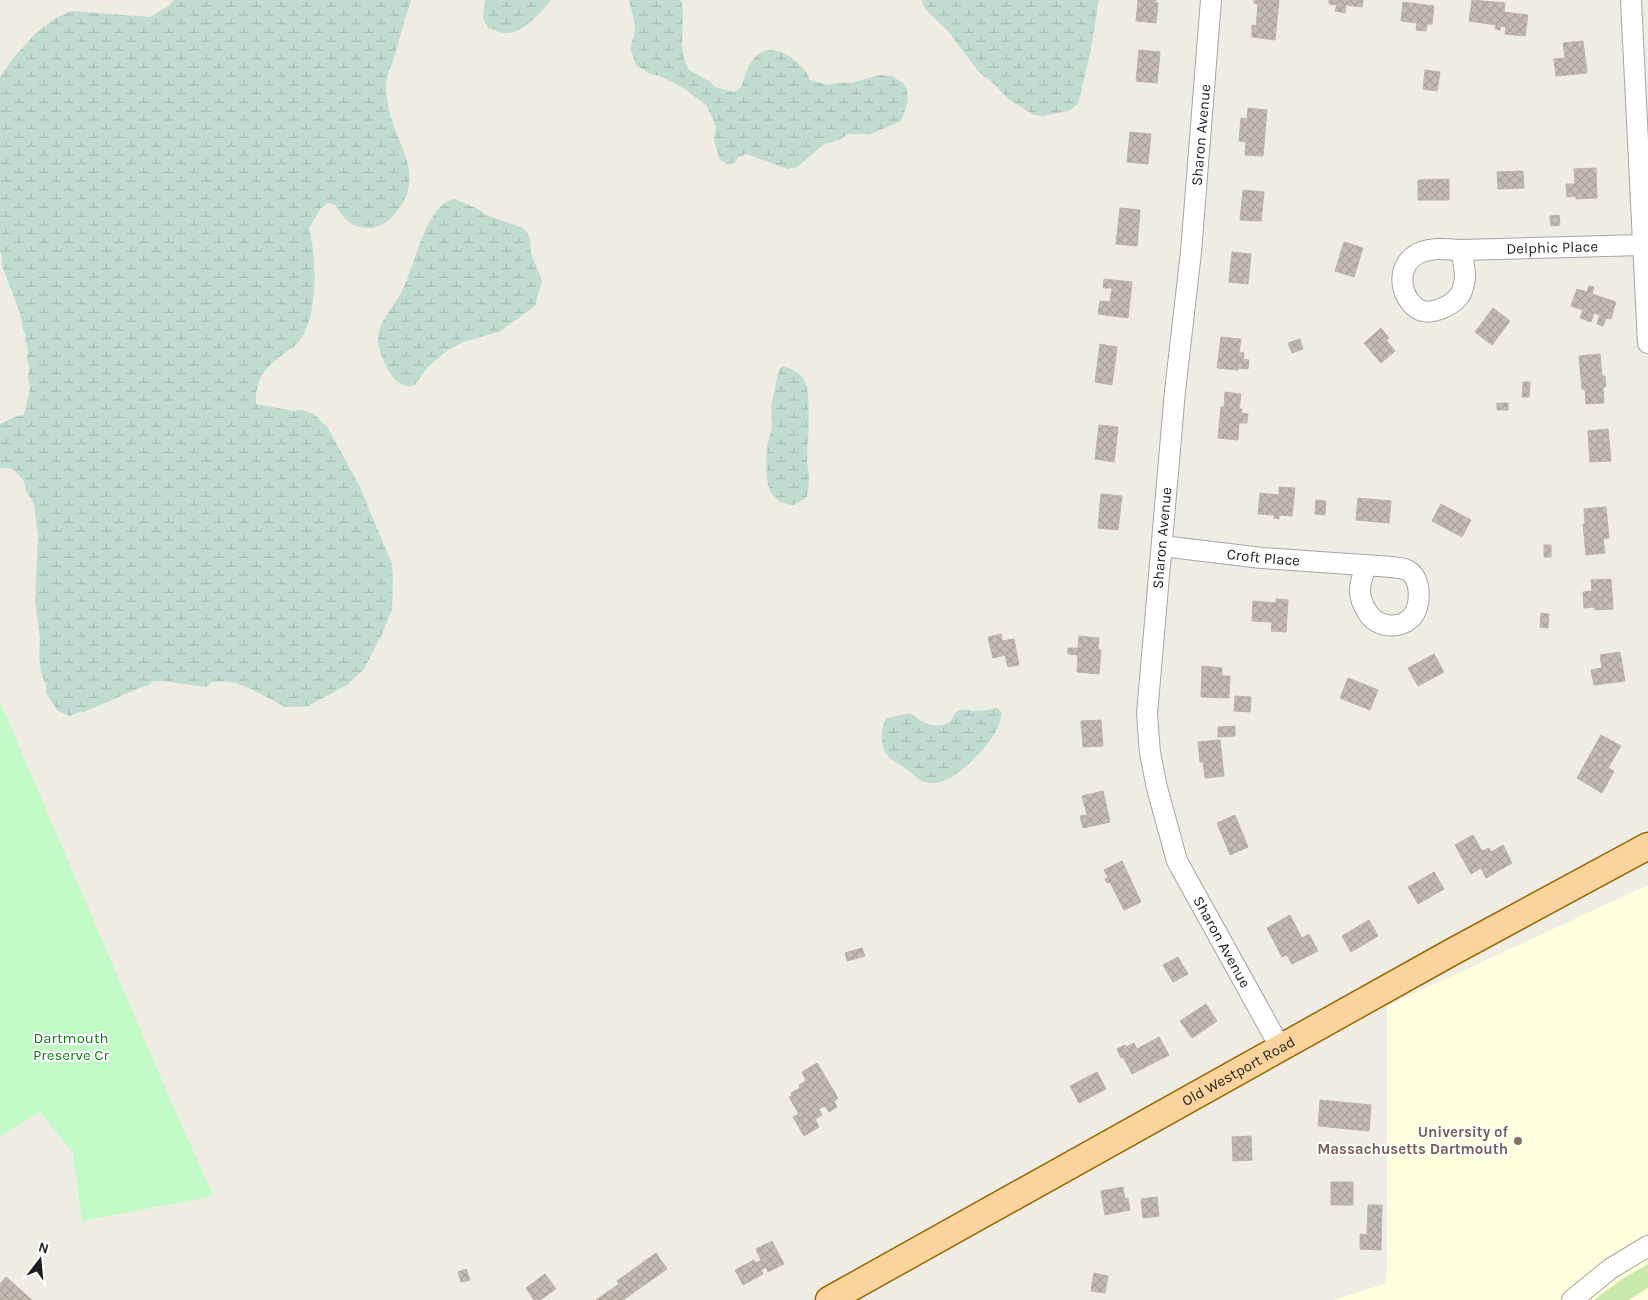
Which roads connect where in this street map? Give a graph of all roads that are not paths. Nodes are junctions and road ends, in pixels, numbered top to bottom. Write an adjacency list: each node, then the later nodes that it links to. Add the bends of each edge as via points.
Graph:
1 (1211, 0): 6 (street, Sharon Avenue, via 1191,252)
2 (1631, 0): 3 (street)
3 (1643, 245): 4 (street, Delphic Place); 5 (street)
4 (1461, 250)
5 (1648, 343)
6 (1162, 546): 7 (street, Croft Place); 9 (street, Sharon Avenue, via 1147,714 1157,788 1177,861)
7 (1366, 566)
8 (1648, 846): 9 (main road, Old Westport Road)
9 (1280, 1047): 11 (main road, Old Westport Road)
10 (1648, 1246): 12 (street, via 1610,1269)
11 (829, 1300)
12 (1572, 1300)

